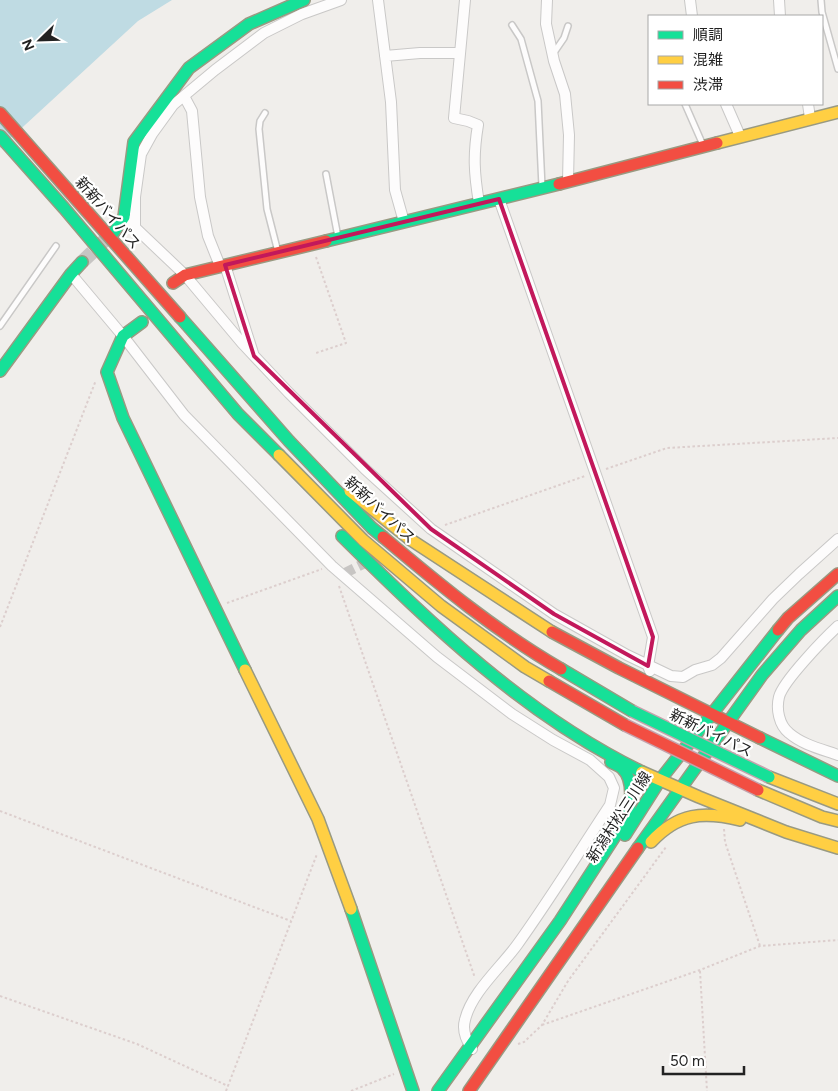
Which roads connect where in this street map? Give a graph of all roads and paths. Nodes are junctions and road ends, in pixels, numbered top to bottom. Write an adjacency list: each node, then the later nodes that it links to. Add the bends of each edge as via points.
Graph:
1 (304, 0): 35 (main road, via 249,24 189,68 134,142)
2 (341, 0): 19 (street, via 264,33)
3 (378, 0): 17 (street)
4 (465, 0): 15 (street)
5 (547, 0): 16 (street, via 546,24)
6 (690, 0): 9 (street)
7 (779, 0): 10 (street)
8 (821, 0): 11 (lane)
9 (692, 15)
10 (780, 15)
11 (823, 15)
12 (823, 16): 18 (lane)
13 (512, 25): 32 (lane, via 521,39 538,101)
14 (568, 26): 16 (lane)
15 (459, 53): 17 (street); 34 (street, via 454,118 478,125 474,172)
16 (553, 54): 31 (street, via 565,94 569,135)
17 (385, 56): 36 (street, via 396,190)
18 (838, 69)
19 (184, 96): 37 (street, via 168,112 141,154); 44 (street, via 192,111 200,197 208,236)
20 (685, 105): 29 (lane)
21 (726, 105): 28 (street)
22 (808, 105): 26 (street)
23 (838, 112): 26 (main road)
24 (0, 113): 57 (main road, 新新バイパス)
25 (265, 113): 42 (lane, via 260,121 264,188)
26 (810, 118): 28 (main road)
27 (0, 136): 55 (main road, 新新バイパス)
28 (740, 136): 29 (main road)
29 (703, 146): 31 (main road)
30 (326, 174): 39 (lane)
31 (568, 181): 32 (main road)
32 (542, 188): 33 (main road)
33 (499, 199): 34 (main road); 58 (street)
34 (479, 203): 36 (main road)
35 (124, 217): 37 (street); 38 (main road)
36 (404, 222): 39 (main road)
37 (135, 228): 46 (street)
38 (114, 232)
39 (338, 238): 40 (main road)
40 (312, 244): 42 (main road); 51 (path, via 346,342)
41 (56, 246): 49 (lane)
42 (278, 253): 44 (main road)
43 (82, 262): 45 (main road)
44 (223, 266): 46 (main road); 52 (street)
45 (71, 274): 50 (street); 53 (main road)
46 (186, 275): 47 (main road); 52 (street)
47 (173, 283)
48 (142, 322): 50 (main road)
49 (0, 326)
50 (123, 336): 54 (main road); 64 (street, via 184,415)
51 (316, 353)
52 (254, 356): 60 (street, via 366,469)
53 (0, 371)
54 (107, 372): 69 (main road, via 123,418); 71 (path, via 99,374)
55 (238, 414): 59 (main road); 86 (main road, 新新バイパス, bridge, via 363,540 441,606 525,667 625,726 758,790)
56 (838, 438): 58 (path, via 667,448)
57 (288, 441): 73 (main road, via 411,540 546,629); 84 (main road, 新新バイパス, bridge, via 372,528 449,592 532,652 632,711 769,778)
58 (596, 472): 60 (path); 72 (street, via 653,637)
59 (317, 510)
60 (431, 529): 62 (street); 72 (street, via 554,614)
61 (336, 530): 76 (main road, via 430,621 509,689)
62 (420, 535)
63 (838, 540): 72 (street, via 773,599 712,665 683,677)
64 (332, 566): 65 (street); 69 (path); 80 (street, via 437,657 512,714)
65 (345, 573)
66 (838, 574): 74 (main road, 新潟村松三川線, via 788,618)
67 (338, 584): 97 (path)
68 (838, 596): 75 (main road, via 801,630 762,675)
69 (216, 607): 100 (main road, via 318,819)
70 (838, 626): 77 (street, via 793,675 779,696 778,713)
71 (0, 627)
72 (648, 666): 73 (street)
73 (655, 686): 74 (main road)
74 (711, 714): 75 (main road); 82 (main road, 新潟村松三川線)
75 (728, 723): 78 (main road); 83 (main road)
76 (569, 731): 80 (main road); 82 (main road)
77 (787, 732): 78 (street); 79 (street, via 802,742)
78 (774, 743): 81 (main road)
79 (838, 755)
80 (591, 756): 97 (street, via 614,788 610,805 516,946); 99 (main road, via 622,768 630,790 628,816)
81 (838, 776)
82 (660, 780): 83 (main road); 99 (main road, 新潟村松三川線, via 551,945)
83 (678, 790): 88 (main road); 92 (main road)
84 (838, 804)
85 (0, 811): 93 (path)
86 (838, 821)
87 (724, 826): 95 (path, via 726,842)
88 (792, 835): 90 (main road); 92 (main road, via 728,816 700,813 683,818 661,830 609,901)
89 (666, 846): 96 (path, via 568,981 542,1025)
90 (838, 848)
91 (317, 852): 93 (path)
92 (597, 907): 107 (main road)
93 (291, 921): 101 (path)
94 (838, 940): 95 (path)
95 (760, 946): 96 (path)
96 (700, 970): 108 (path)
97 (480, 991): 99 (street, via 465,1020 464,1032)
98 (0, 996): 101 (path, via 137,1044)
99 (472, 1048): 105 (main road); 106 (main road, 新潟村松三川線)
100 (406, 1070): 103 (path); 104 (main road)
101 (228, 1086): 102 (path)
102 (226, 1091)
103 (350, 1091)
104 (413, 1091)
105 (438, 1091)
106 (444, 1091)
107 (469, 1091)
108 (707, 1091)

